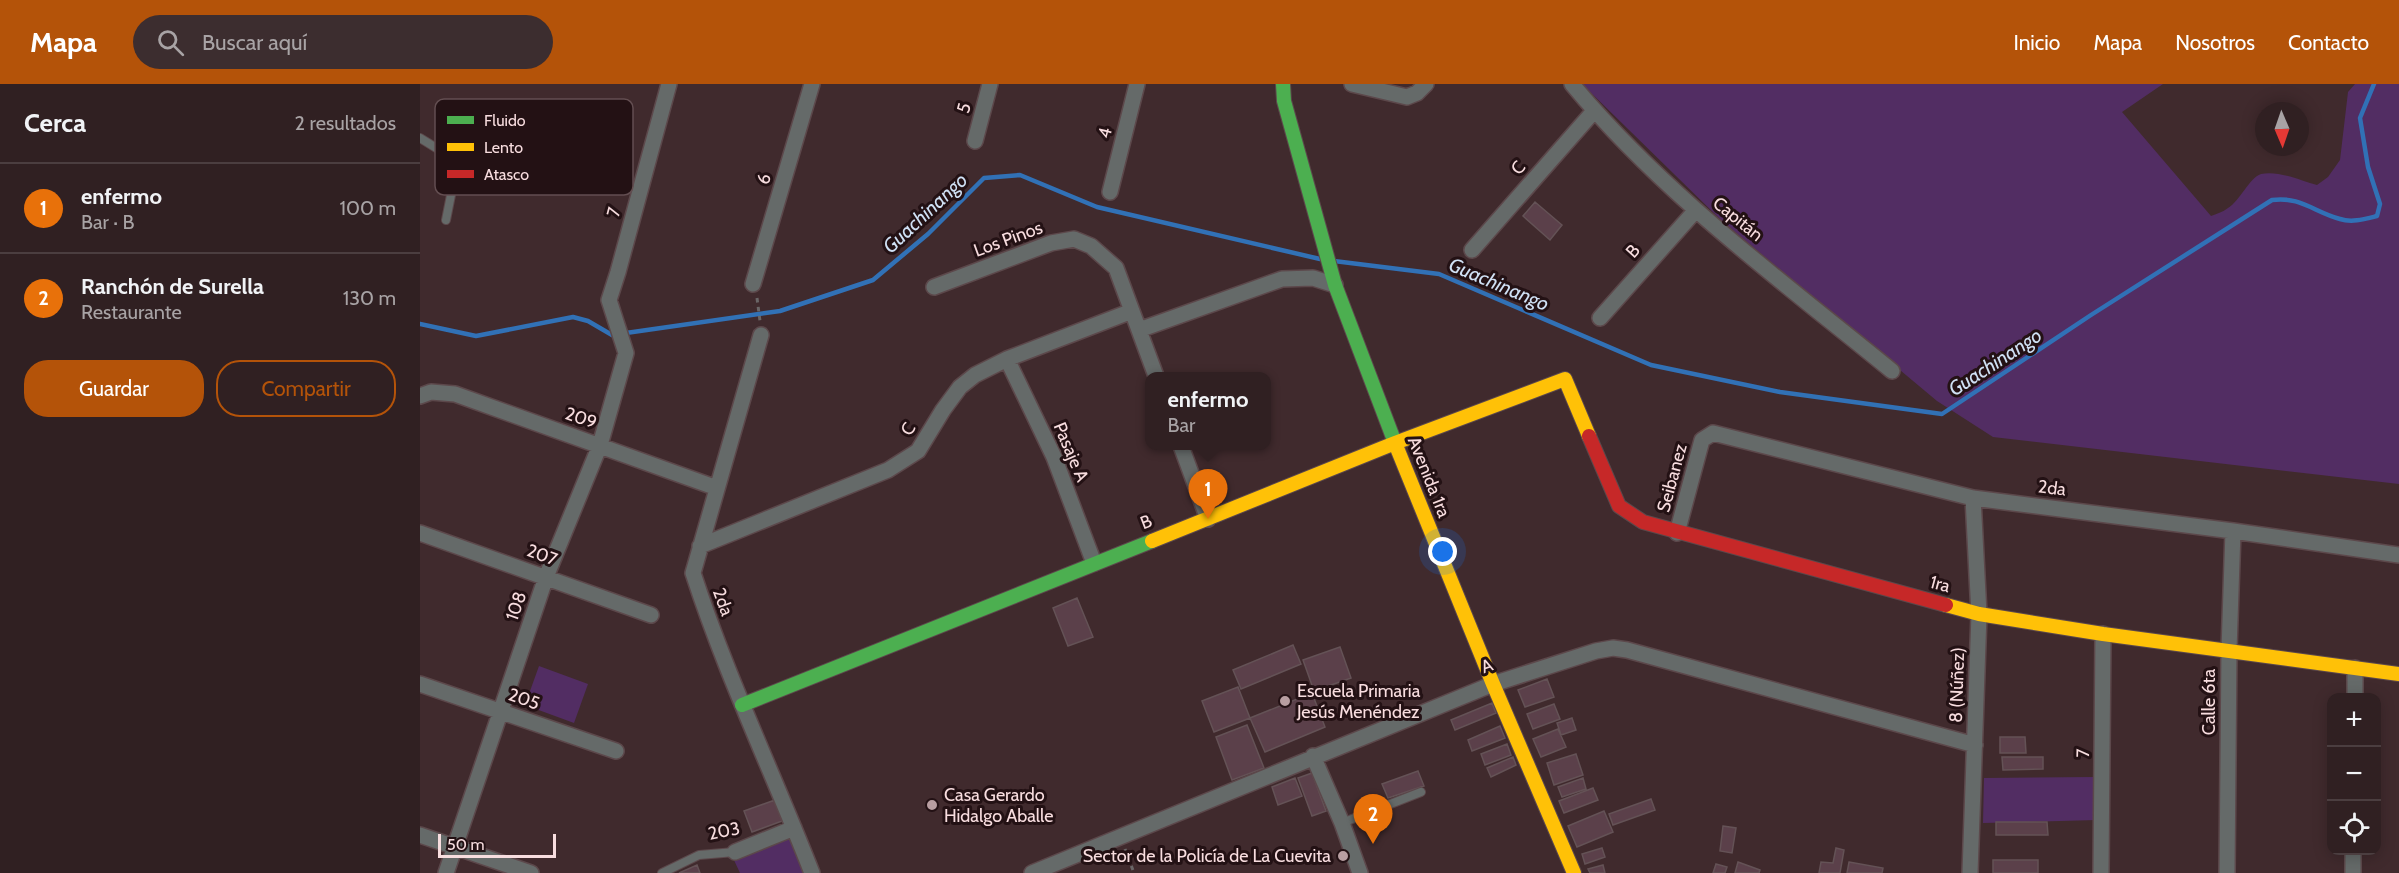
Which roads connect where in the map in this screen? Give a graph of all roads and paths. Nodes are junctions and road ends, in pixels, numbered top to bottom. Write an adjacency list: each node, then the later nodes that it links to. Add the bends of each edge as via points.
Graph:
1 (669, 84): 26 (street, 7, via 609,300)
2 (812, 84): 19 (street, 6)
3 (990, 84): 11 (street, 5)
4 (1137, 84): 13 (street, 4)
5 (1283, 84): 18 (street, Avenida 1ra, via 1284,101)
6 (1352, 84): 8 (street, via 1407,98)
7 (1572, 84): 9 (street, Capitán)
8 (1422, 89)
9 (1594, 111): 15 (street, Capitán); 17 (street, C)
10 (420, 138): 12 (lane)
11 (975, 141)
12 (435, 147)
13 (1110, 192)
14 (451, 195): 16 (lane)
15 (1696, 210): 23 (street, B); 28 (street, Capitán)
16 (447, 220)
17 (1472, 250)
18 (1333, 279): 25 (street, via 1282,279); 33 (street, Avenida 1ra)
19 (753, 284)
20 (934, 287): 22 (street, Los Pinos, via 1051,243 1074,239 1091,246 1116,268)
21 (758, 301): 24 (path)
22 (1131, 311): 25 (street, Los Pinos); 27 (street, C)
23 (1600, 318)
24 (761, 330): 36 (street, 2da)
25 (1139, 330): 29 (street, Los Pinos)
26 (626, 353): 34 (street, 108)
27 (1007, 360): 42 (street, C, via 960,387 918,451 888,470); 44 (street, Pasaje A, via 1054,457)
28 (1892, 371)
29 (1155, 372)
30 (1565, 379): 33 (street, B); 41 (street, 1ra, via 1618,506 1643,522)
31 (425, 394): 34 (street, 209, via 455,394)
32 (1707, 435): 37 (street, 2da, via 1713,433); 41 (street, Seibanez, via 1702,440)
33 (1395, 443): 38 (street, B); 53 (street, Avenida 1ra)
34 (600, 445): 36 (street, 209); 45 (street, 108)
35 (1182, 450): 38 (street)
36 (717, 488): 42 (street, 2da)
37 (1973, 498): 39 (street, 2da); 46 (street, 8 (Núñez))
38 (1208, 519): 44 (street, B)
39 (2233, 531): 43 (street, 2da); 49 (street, Calle 6ta)
40 (420, 533): 45 (street, 207)
41 (1677, 533): 46 (street, 1ra)
42 (700, 546): 55 (street, 2da, via 693,573)
43 (2399, 555)
44 (1094, 563): 55 (street, B)
45 (546, 577): 47 (street, 207); 56 (street, 108)
46 (1979, 614): 48 (street, 1ra); 57 (street, 8 (Núñez))
47 (651, 615)
48 (2103, 634): 49 (street, 1ra); 77 (street, 7)
49 (2229, 650): 50 (street, 1ra); 78 (street, Calle 6ta)
50 (2355, 668): 51 (street, 1ra); 54 (street)
51 (2399, 674)
52 (420, 684): 56 (street, 205)
53 (1493, 684): 57 (street, A, via 1613,648); 59 (street, A); 75 (street, Avenida 1ra)
54 (2355, 693)
55 (742, 705): 62 (street, 2da)
56 (500, 712): 58 (street, 205); 65 (street, 108)
57 (1975, 745): 76 (street, 8 (Núñez))
58 (616, 751)
59 (1314, 756): 61 (street); 64 (street, A)
60 (1421, 792): 61 (lane)
61 (1342, 823): 74 (street)
62 (795, 828): 66 (street, 203); 71 (street, 2da)
63 (420, 835): 65 (street)
64 (1120, 838): 72 (street, A); 73 (path)
65 (455, 847): 68 (street, 108); 69 (street)
66 (735, 852): 70 (lane, 203, via 699,855)
67 (2353, 855): 79 (street)
68 (446, 873)
69 (531, 873)
70 (662, 873)
71 (812, 873)
72 (1032, 873)
73 (1134, 873)
74 (1360, 873)
75 (1574, 873)
76 (1970, 873)
77 (2101, 873)
78 (2227, 873)
79 (2353, 873)

